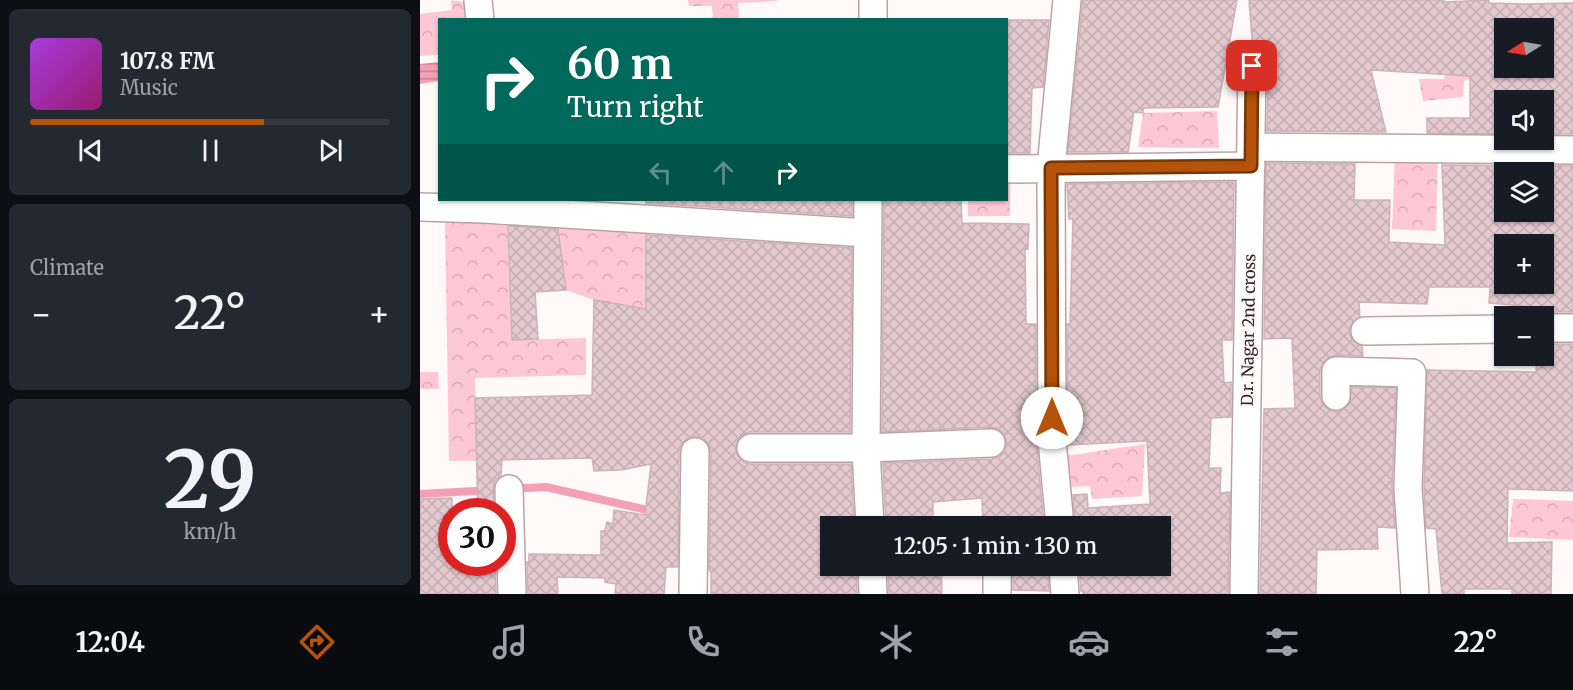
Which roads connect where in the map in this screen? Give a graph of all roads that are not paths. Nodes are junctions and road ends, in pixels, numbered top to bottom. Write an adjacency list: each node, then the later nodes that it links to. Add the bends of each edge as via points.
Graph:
1 (478, 0): 4 (street)
2 (873, 0): 5 (street)
3 (1067, 0): 9 (street)
4 (480, 18)
5 (873, 18)
6 (1252, 66): 8 (street, D.r. Nagar 2nd cross)
7 (1573, 150): 8 (street)
8 (1251, 157): 9 (street); 35 (street, D.r. Nagar 2nd cross)
9 (1051, 168): 10 (street); 26 (street, via 1052,440)
10 (1008, 169)
11 (868, 201): 14 (street)
12 (484, 204): 13 (street); 14 (street)
13 (420, 207)
14 (868, 232): 22 (street)
15 (1554, 328): 16 (street)
16 (1573, 328)
17 (1494, 329): 18 (street)
18 (1365, 330)
19 (1336, 396): 36 (street, via 1336,371 1412,373 1408,488)
20 (991, 443): 22 (street)
21 (751, 448): 22 (street)
22 (866, 448): 25 (street)
23 (694, 452): 31 (street)
24 (508, 489): 30 (street)
25 (869, 516)
26 (1059, 516)
27 (872, 576): 32 (street)
28 (997, 576): 33 (street)
29 (1064, 576): 34 (street)
30 (512, 594)
31 (693, 594)
32 (873, 594)
33 (997, 594)
34 (1065, 594)
35 (1244, 594)
36 (1415, 594)

